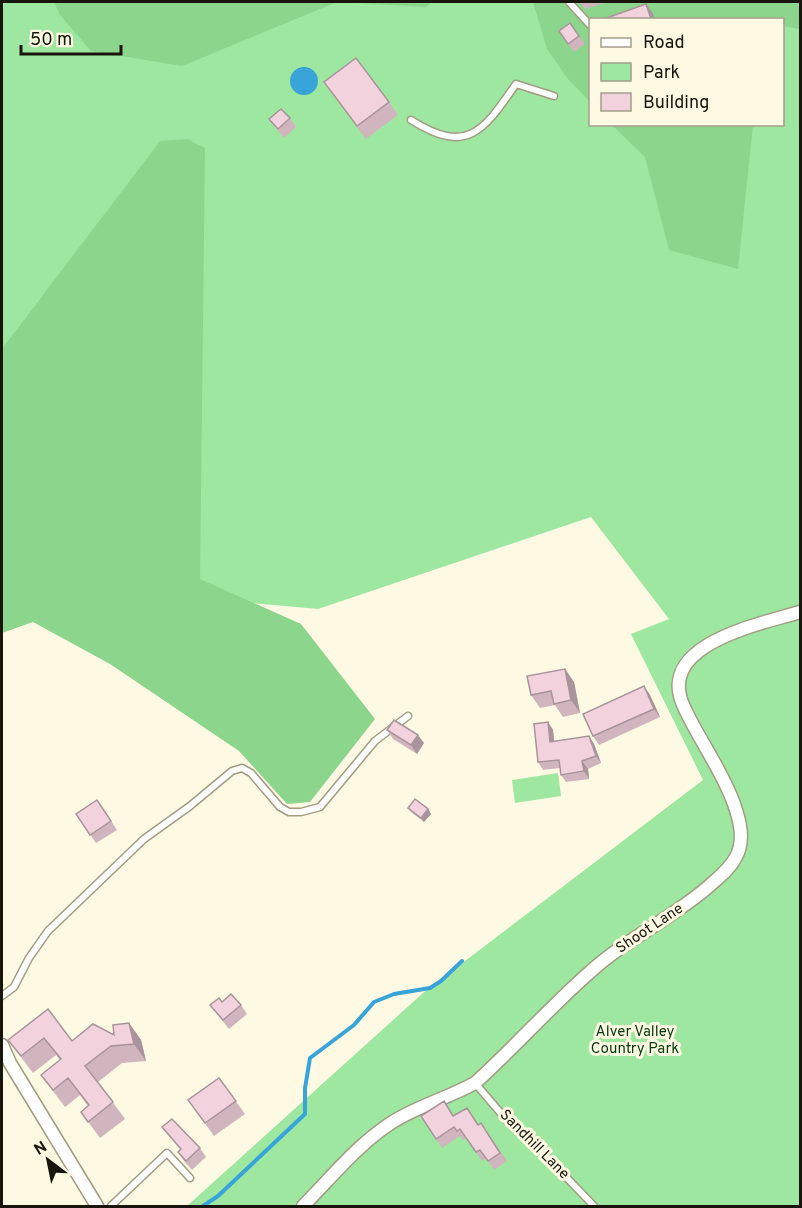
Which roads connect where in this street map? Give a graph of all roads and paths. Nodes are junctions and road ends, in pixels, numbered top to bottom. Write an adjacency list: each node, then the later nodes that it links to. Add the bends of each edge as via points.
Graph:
1 (569, 2): 2 (lane)
2 (589, 23)
3 (554, 96): 4 (lane, via 516,84 491,120 463,136 427,130)
4 (411, 120)
5 (801, 612): 9 (street, Shoot Lane, via 713,642 686,663 681,674 683,705 738,816 741,831 736,857 692,901 591,971)
6 (408, 716): 7 (lane, via 375,741 320,807 289,812 251,773 242,768 232,771 144,839 66,913 29,958 14,987)
7 (2, 996)
8 (2, 1045): 11 (street)
9 (475, 1083): 13 (street, Shoot Lane, via 390,1123 361,1146); 14 (lane, Sandhill Lane, via 510,1124)
10 (190, 1178): 12 (lane, via 167,1153)
11 (97, 1206)
12 (111, 1206)
13 (303, 1206)
14 (594, 1206)

